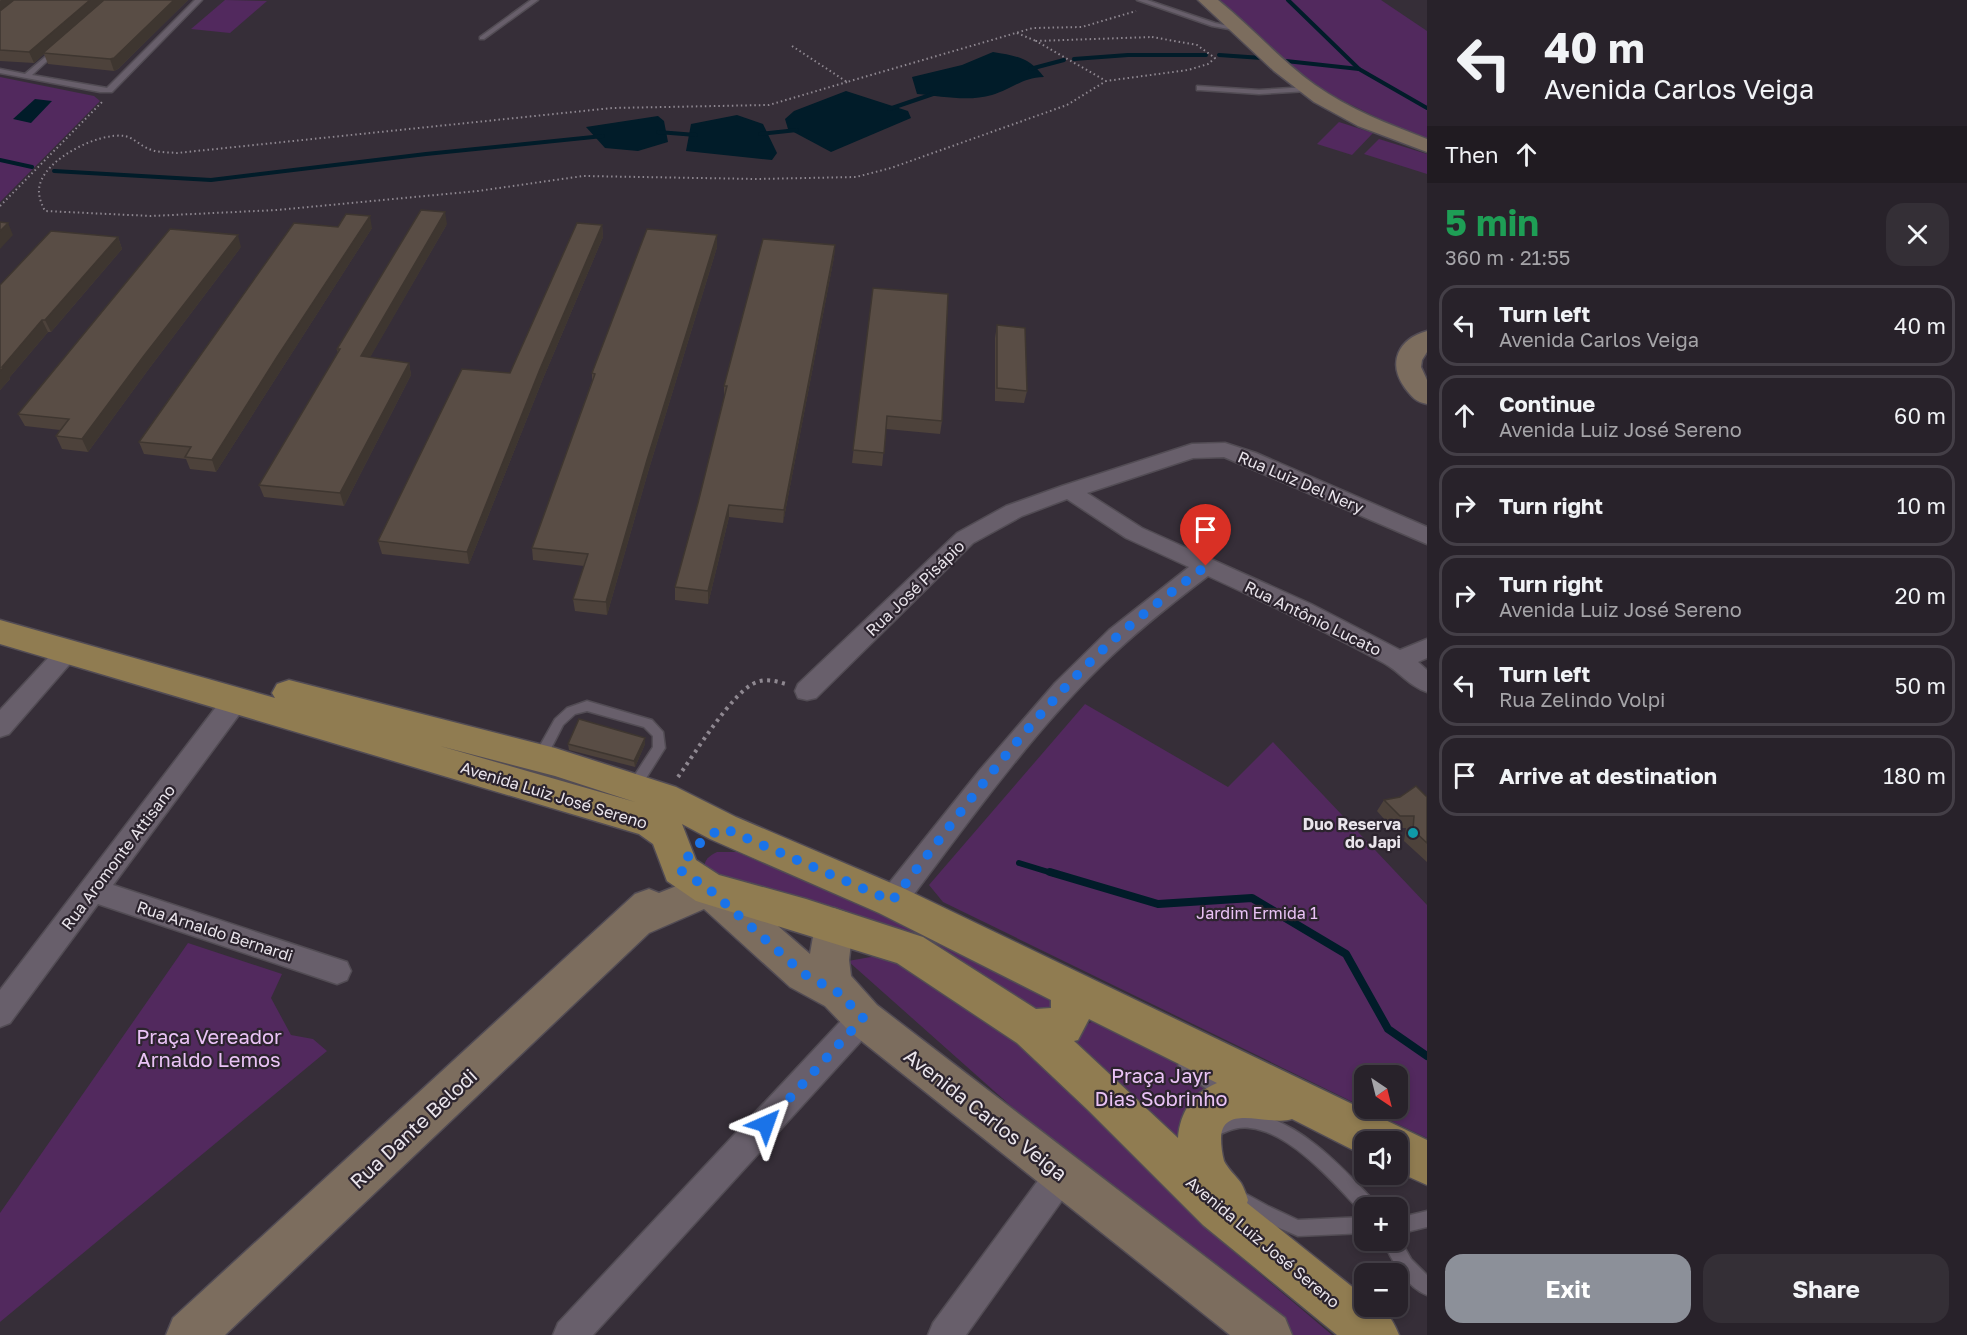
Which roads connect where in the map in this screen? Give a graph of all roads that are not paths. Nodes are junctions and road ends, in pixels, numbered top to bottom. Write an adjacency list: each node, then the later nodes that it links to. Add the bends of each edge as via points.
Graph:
1 (199, 0): 9 (lane, via 109,90)
2 (535, 0): 6 (lane)
3 (1140, 0): 5 (lane, via 1214,25)
4 (1207, 0): 5 (street)
5 (1240, 29): 11 (street)
6 (482, 38)
7 (61, 46): 9 (lane)
8 (0, 71): 9 (lane)
9 (27, 76)
10 (1200, 88): 11 (lane, via 1259,92)
11 (1308, 89): 12 (street, via 1356,118)
12 (1427, 146)
13 (1427, 339): 14 (street, via 1411,350 1408,360 1410,375)
14 (1427, 396)
15 (1069, 491): 16 (street, Rua Luiz Del Nery, via 1192,451 1225,450); 17 (street, Rua Antônio Lucato, via 1134,533); 24 (street, Rua José Pisápio, via 1014,511 965,538)
16 (1427, 536)
17 (1206, 566): 22 (street, Rua Antônio Lucato); 32 (street, via 1129,626 1089,664 1006,756)
18 (0, 611): 27 (main road, Avenida Luiz José Sereno)
19 (0, 632): 21 (main road, Avenida Luiz José Sereno)
20 (1427, 648): 22 (street)
21 (67, 652): 25 (main road, Avenida Luiz José Sereno); 26 (street)
22 (1399, 660): 23 (street, Rua Antônio Lucato)
23 (1427, 683)
24 (807, 691)
25 (235, 700): 27 (main road, Avenida Luiz José Sereno); 31 (street, Rua Aromonte Attisano)
26 (0, 727)
27 (545, 770): 28 (main road, Avenida Luiz José Sereno); 28 (lane, via 559,722 571,711 587,706 648,723 659,735); 30 (main road, Avenida Luiz José Sereno, via 669,835)
28 (648, 792): 29 (main road, Avenida Luiz José Sereno)
29 (723, 828): 30 (main road, via 700,841 687,856); 32 (main road, Avenida Luiz José Sereno)
30 (695, 879): 33 (main road, Avenida Luiz José Sereno); 36 (street, Avenida Carlos Veiga, via 804,974); 56 (street, Rua Dante Belodi, via 635,921)
31 (93, 890): 34 (street, Rua Arnaldo Bernardi); 37 (street, Rua Aromonte Attisano)
32 (892, 901): 35 (main road, Avenida Luiz José Sereno)
33 (834, 925): 36 (street, via 830,978); 39 (main road, Avenida Luiz José Sereno, via 909,949)
34 (337, 971)
35 (1070, 990): 38 (main road, Avenida Luiz José Sereno); 39 (main road, via 1072,1011 1064,1026)
36 (851, 1005): 47 (street, Avenida Carlos Veiga); 57 (street)
37 (0, 1013)
38 (1118, 1013): 40 (lane); 41 (main road, Avenida Luiz José Sereno)
39 (1031, 1029): 54 (main road, Avenida Luiz José Sereno, via 1219,1209)
40 (1232, 1099): 41 (main road, via 1285,1102); 42 (lane); 44 (main road, via 1214,1104 1200,1123)
41 (1325, 1112): 43 (main road, Avenida Luiz José Sereno)
42 (1270, 1126): 44 (lane, via 1251,1119 1230,1122); 49 (lane, via 1321,1159)
43 (1361, 1131)
44 (1200, 1137): 48 (main road, via 1206,1172)
45 (1408, 1154): 46 (main road)
46 (1427, 1163)
47 (1062, 1174): 58 (street); 59 (street, Avenida Carlos Veiga)
48 (1212, 1182): 52 (lane, via 1298,1228); 54 (main road, via 1240,1219)
49 (1358, 1197)
50 (1427, 1219): 51 (lane)
51 (1408, 1224)
52 (1354, 1225)
53 (1397, 1251): 55 (lane)
54 (1274, 1252): 60 (main road, Avenida Luiz José Sereno)
55 (1427, 1287)
56 (190, 1335)
57 (570, 1335)
58 (945, 1335)
59 (1268, 1335)
60 (1375, 1335)

